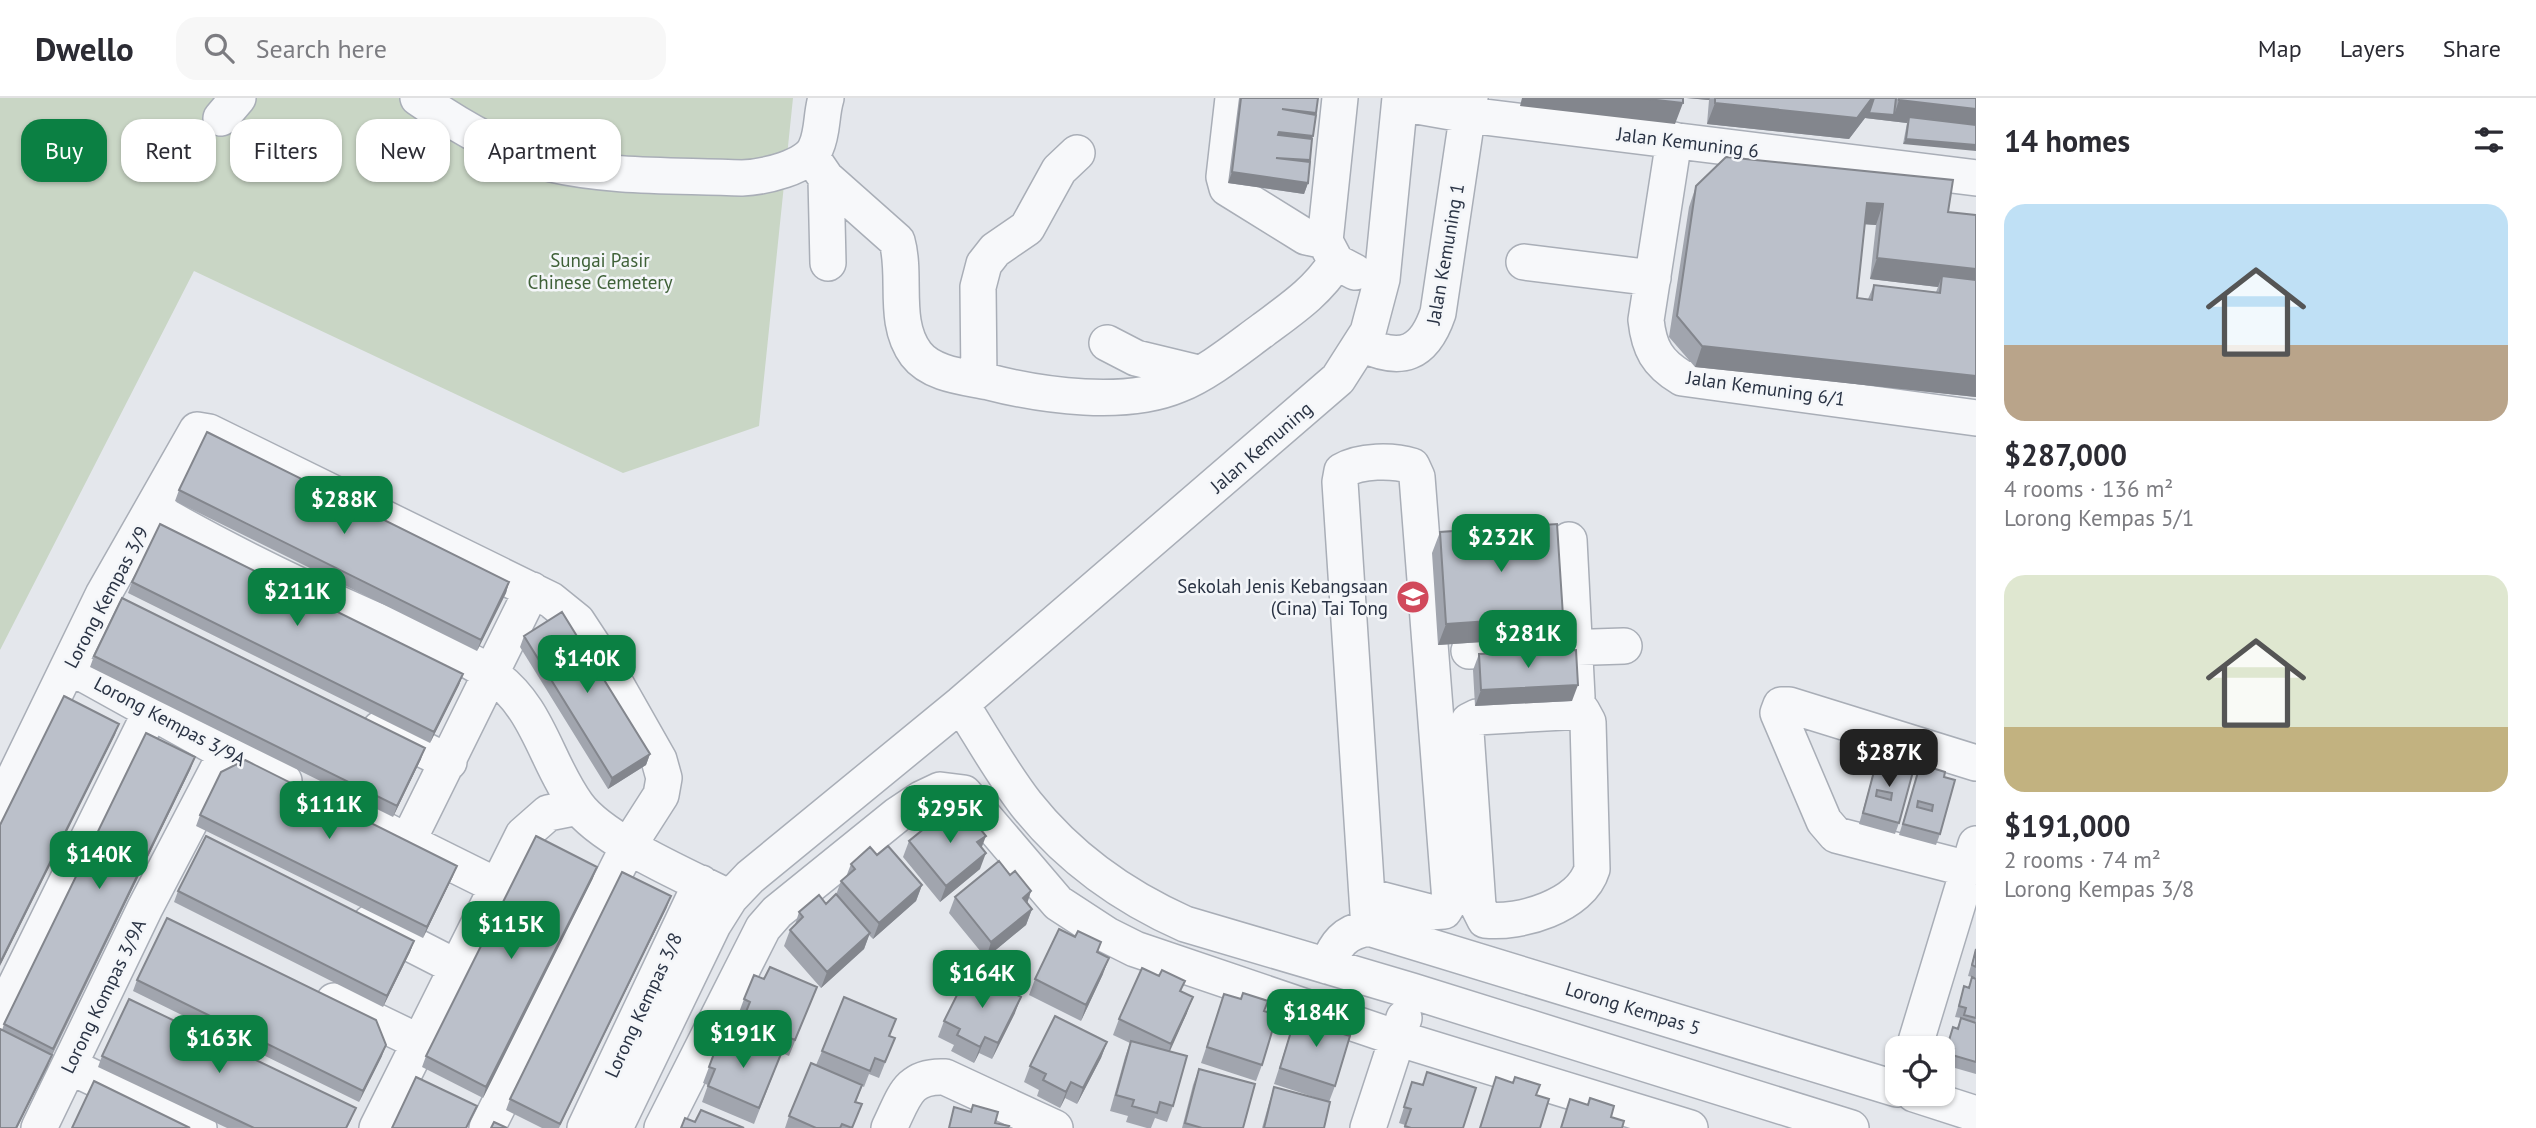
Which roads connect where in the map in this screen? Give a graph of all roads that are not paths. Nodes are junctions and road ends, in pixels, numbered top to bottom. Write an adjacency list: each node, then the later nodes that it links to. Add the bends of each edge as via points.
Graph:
1 (418, 98): 9 (street, via 498,144 548,164 576,169 752,177)
2 (826, 98): 9 (street)
3 (1233, 98): 11 (street, via 1224,177 1227,188)
4 (1340, 98): 11 (street)
5 (1400, 100): 6 (street, Jalan Kemuning 6); 15 (street, Jalan Kemuning)
6 (1469, 106): 7 (street, Jalan Kemuning 6); 17 (street, Jalan Kemuning 1, via 1438,313 1430,336 1411,351 1394,355)
7 (1674, 140): 10 (street, Jalan Kemuning 6); 14 (street, Jalan Kemuning 6/1)
8 (1077, 153): 19 (street, via 1059,170 1027,228 995,250 984,264 978,287)
9 (818, 167): 13 (street); 19 (street, via 898,241 901,311 918,356 937,369)
10 (1976, 178)
11 (1331, 252): 15 (street, via 1363,276); 18 (street, via 1311,295)
12 (1524, 262): 14 (street)
13 (828, 263)
14 (1653, 278): 20 (street, Jalan Kemuning 6/1, via 1646,320 1649,344 1663,366 1682,378)
15 (1382, 279): 17 (street, Jalan Kemuning)
16 (1107, 343): 18 (street, via 1136,358)
17 (1362, 344): 29 (street, Jalan Kemuning, via 1338,379 1301,414)
18 (1198, 373): 19 (street, via 1170,388 1125,397 1038,393)
19 (979, 380)
20 (1976, 418)
21 (153, 509): 23 (street, via 191,437 197,430 209,432); 27 (street, Lorong Kempas 3/9, via 115,601); 28 (street, Lorong Kempas 3/9, via 336,603)
22 (1569, 540): 25 (street)
23 (532, 590): 28 (street); 39 (street, via 577,621 659,760 662,795)
24 (1624, 646): 25 (street)
25 (1575, 649): 26 (street); 30 (street)
26 (1469, 651)
27 (69, 666): 31 (street, Lorong Kempas 3/9A); 37 (street, Lorong Kempas 3/9)
28 (491, 674): 34 (street); 36 (street, Lorong Kempas 3/9, via 528,711)
29 (961, 704): 42 (street, Jalan Kemuning, via 826,813); 47 (street, via 1027,804 1074,855 1112,885 1185,924)
30 (1578, 711): 45 (street, via 1586,713 1588,722 1589,879 1580,891 1548,908); 45 (street, via 1469,721 1466,732 1478,906)
31 (150, 713): 33 (street, Lorong Kempas 3/9A); 51 (street)
32 (350, 715): 34 (street)
33 (226, 753): 38 (street, Lorong Kempas 3/9A); 55 (street, Lorong Kompas 3/9A, via 199,835 118,996)
34 (449, 762): 38 (street)
35 (1976, 763): 40 (street, via 1789,705 1781,705 1778,713 1824,821 1836,835)
36 (572, 797): 39 (street, via 592,821); 41 (street, via 523,835)
37 (0, 807)
38 (408, 841): 41 (street, Lorong Kempas 3/9A)
39 (629, 845): 42 (street); 61 (street)
40 (1972, 856): 52 (street)
41 (497, 886): 48 (street)
42 (716, 890): 64 (street, Lorong Kempas 3/8); 65 (street, via 713,925)
43 (347, 911): 48 (street)
44 (1368, 912): 44 (street, via 1444,911 1450,901 1417,477 1412,466 1404,463 1354,464 1342,471 1340,482); 46 (street, Lorong Kempas 5); 47 (street, via 1336,945)
45 (1485, 920): 46 (street)
46 (1464, 956): 57 (street, Lorong Kempas 5)
47 (1327, 966): 50 (street)
48 (458, 968): 54 (street)
49 (307, 987): 54 (street)
50 (1412, 991): 53 (street); 71 (street)
51 (0, 1017)
52 (1918, 1036)
53 (1397, 1038): 66 (street, via 1135,949 1107,935 1058,904 964,793 940,790 897,815 763,928); 69 (street); 70 (street)
54 (419, 1042): 56 (street)
55 (69, 1066): 62 (street, Lorong Kompas 3/9A); 63 (street)
56 (405, 1073): 60 (street); 61 (street)
57 (1885, 1084)
58 (1951, 1106): 59 (street)
59 (1976, 1114)
60 (370, 1120)
61 (498, 1124)
62 (39, 1128)
63 (199, 1128)
64 (585, 1128)
65 (615, 1128)
66 (662, 1128)
67 (889, 1128): 68 (street, via 909,1087 925,1076 945,1077)
68 (1055, 1128)
69 (1368, 1128)
70 (1690, 1128)
71 (1851, 1128)

